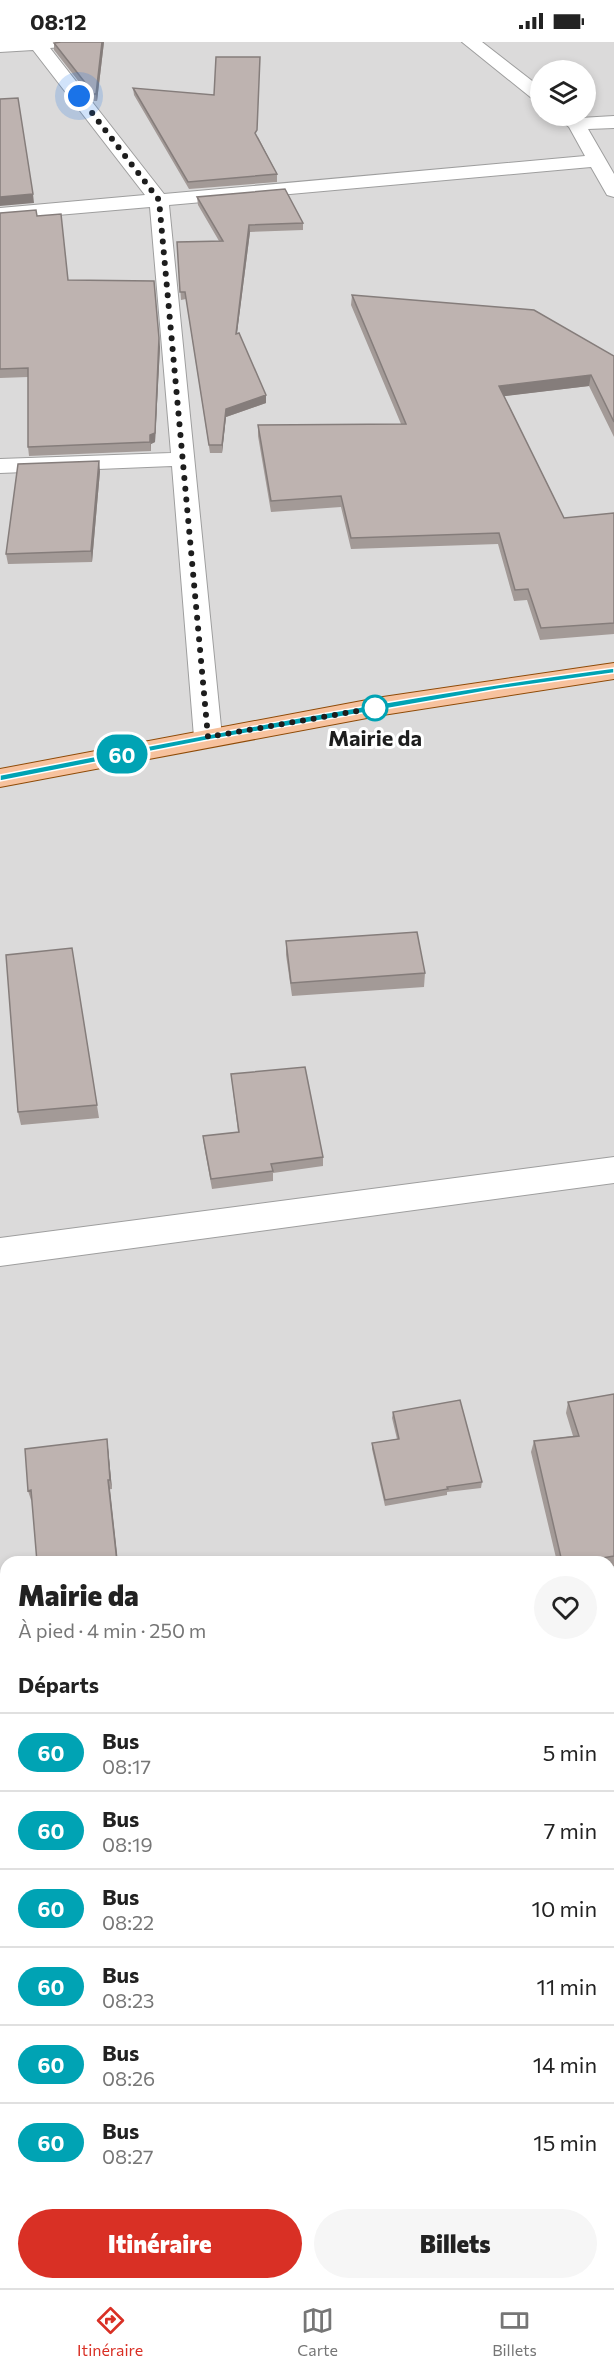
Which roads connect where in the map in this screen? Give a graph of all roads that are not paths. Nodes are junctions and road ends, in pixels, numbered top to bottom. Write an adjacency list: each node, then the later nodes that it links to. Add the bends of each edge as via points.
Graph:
1 (67, 42): 3 (street)
2 (471, 42): 5 (street)
3 (37, 43): 4 (street); 11 (street)
4 (0, 47)
5 (530, 88)
6 (596, 121): 7 (street)
7 (614, 122)
8 (575, 126): 9 (street)
9 (597, 161): 10 (street); 11 (street)
10 (614, 191)
11 (159, 200): 12 (street); 13 (street)
12 (0, 214)
13 (183, 459): 14 (street); 16 (street)
14 (0, 466)
15 (614, 671): 16 (main road, via 499,686)
16 (208, 737): 17 (main road)
17 (0, 778)
18 (614, 1170): 19 (street)
19 (0, 1252)

